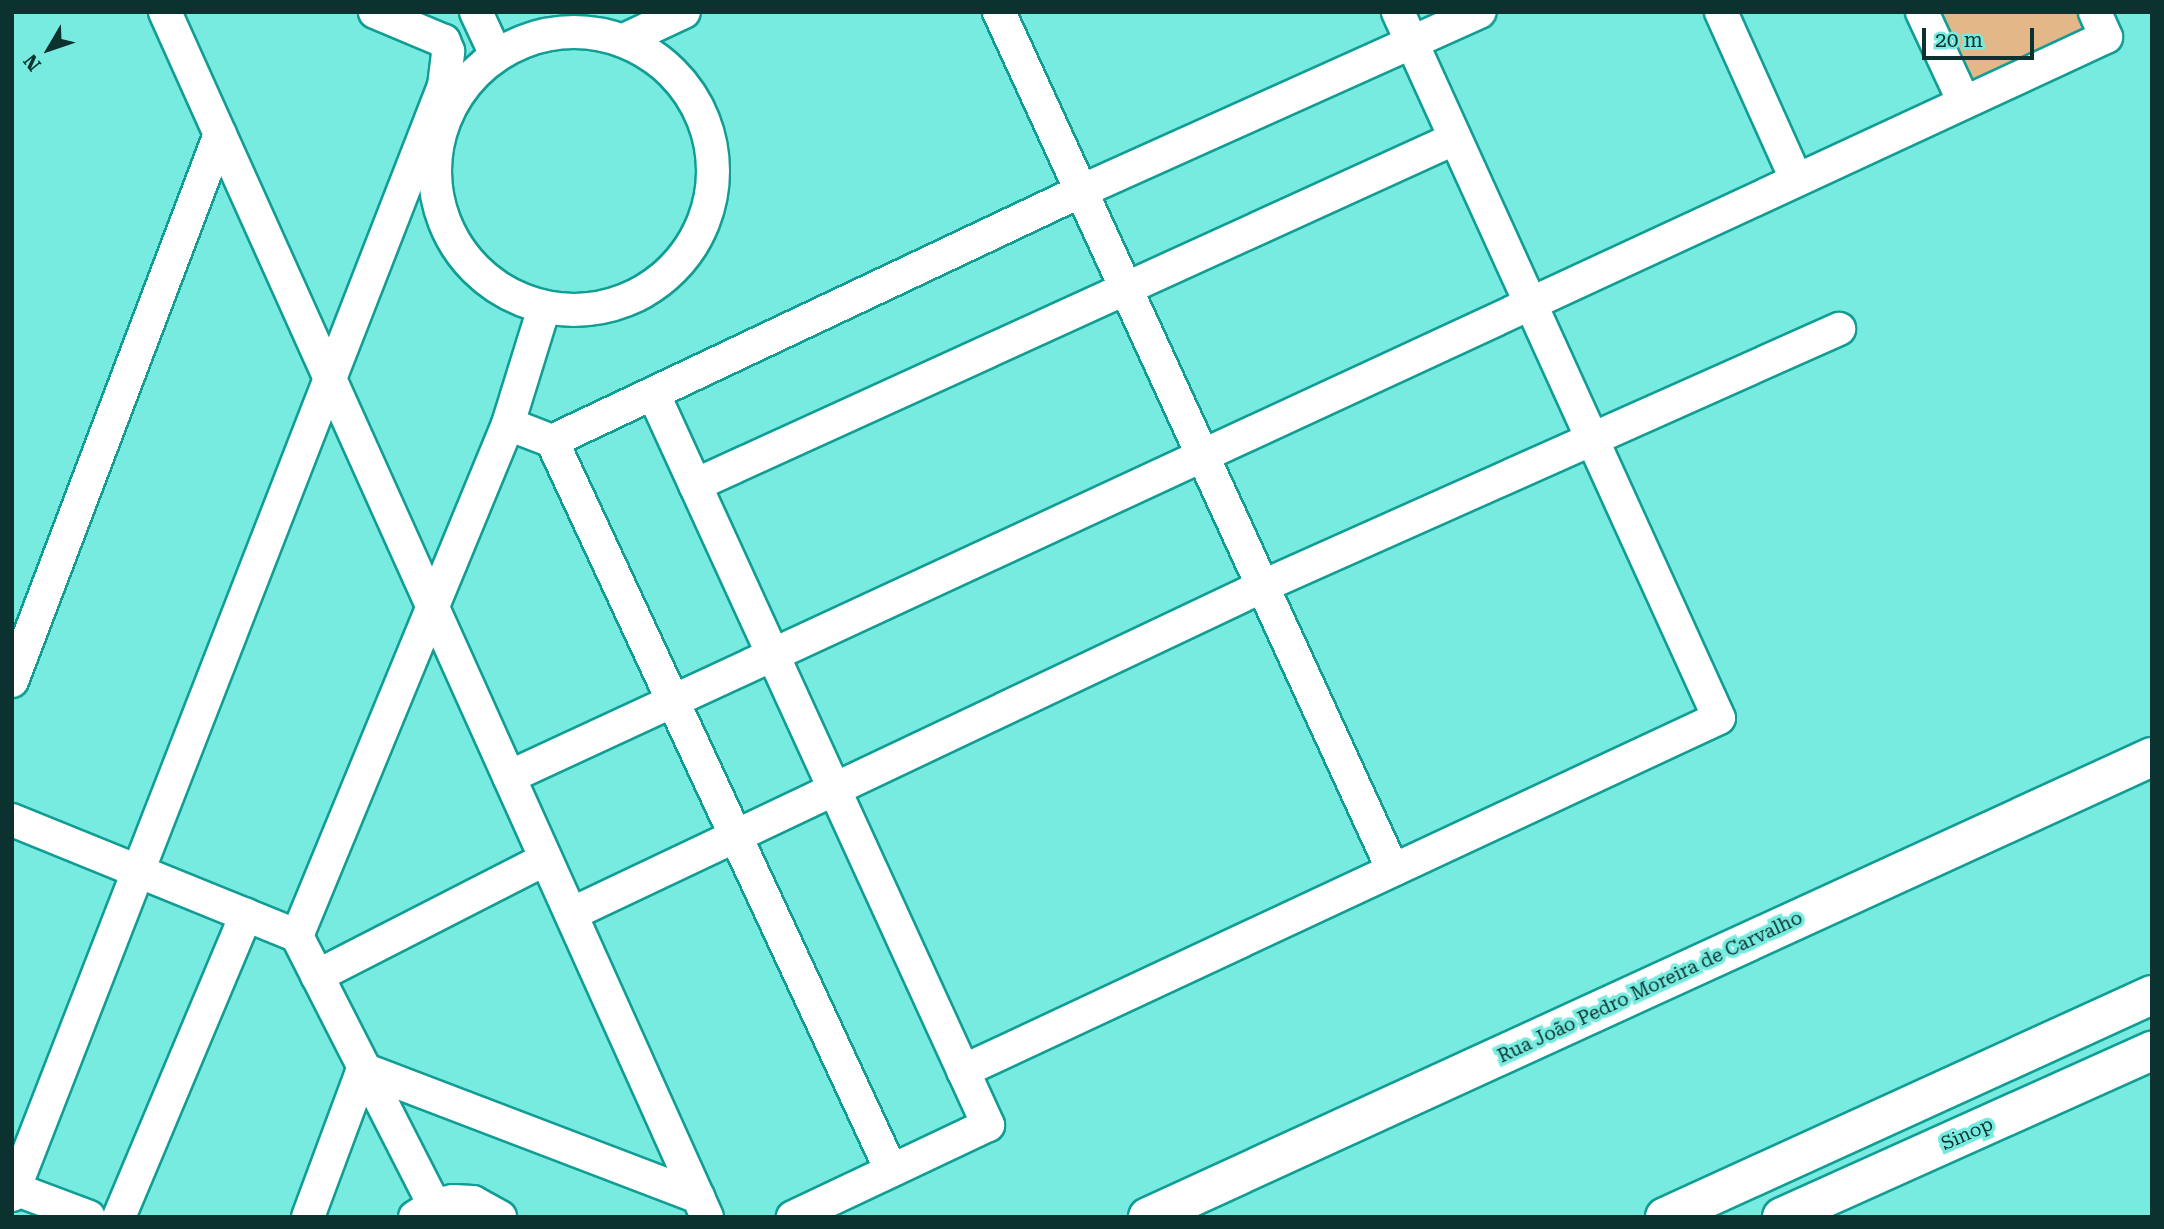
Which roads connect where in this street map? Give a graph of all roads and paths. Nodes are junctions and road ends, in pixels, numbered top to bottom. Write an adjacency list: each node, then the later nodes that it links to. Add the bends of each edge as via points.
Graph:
1 (165, 12): 15 (street)
2 (375, 12): 23 (street, via 444,41 448,51 444,86)
3 (476, 12): 13 (street)
4 (684, 12): 11 (street)
5 (999, 12): 18 (street)
6 (1398, 12): 12 (street)
7 (1480, 12): 12 (street)
8 (1721, 12): 17 (street)
9 (1922, 12): 14 (street)
10 (2095, 12): 14 (street, via 2106,37)
11 (624, 40): 13 (street, via 578,30 532,36); 21 (street, via 664,64 694,99 712,142 713,188 701,233 673,271 635,297 590,310)
12 (1412, 43): 16 (street); 18 (street)
13 (496, 55): 21 (street, via 459,91 440,132 434,177 444,221 467,261 502,290)
14 (1964, 102): 17 (street)
15 (220, 134): 23 (street); 33 (street)
16 (1454, 139): 19 (street); 20 (street)
17 (1796, 179): 20 (street)
18 (1082, 191): 19 (street); 24 (street)
19 (1126, 289): 28 (street); 29 (street)
20 (1530, 302): 26 (street); 28 (street)
21 (544, 308): 25 (street)
22 (1839, 329): 26 (street)
23 (329, 376): 31 (street); 42 (street)
24 (654, 395): 27 (street); 29 (street)
25 (508, 424): 27 (street); 31 (street)
26 (1594, 440): 30 (street); 41 (street, via 1719,718)
27 (552, 441): 34 (street)
28 (1202, 454): 30 (street); 32 (street)
29 (695, 485): 32 (street)
30 (1263, 586): 37 (street); 41 (street)
31 (434, 610): 36 (street); 45 (street)
32 (773, 655): 34 (street); 37 (street)
33 (12, 681)
34 (673, 701): 36 (street); 39 (street)
35 (2152, 757): 60 (main road, Rua João Pedro Moreira de Carvalho)
36 (509, 777): 40 (street)
37 (834, 788): 39 (street); 50 (street)
38 (12, 820): 42 (street)
39 (736, 836): 43 (street); 51 (street)
40 (546, 859): 43 (street); 46 (street)
41 (1393, 870): 50 (street)
42 (141, 873): 44 (street); 52 (street)
43 (571, 914): 53 (street)
44 (246, 915): 45 (street); 56 (street)
45 (297, 936): 46 (street)
46 (317, 976): 49 (street)
47 (2152, 995): 61 (main road)
48 (2152, 1051): 62 (main road, Sinop)
49 (363, 1069): 53 (street); 54 (street); 57 (street)
50 (963, 1071): 51 (street, via 988,1125)
51 (891, 1170): 59 (street)
52 (13, 1190): 55 (street)
53 (703, 1207)
54 (425, 1211): 58 (street, via 473,1202)
55 (89, 1217)
56 (119, 1217)
57 (308, 1217)
58 (499, 1217)
59 (793, 1217)
60 (1148, 1217)
61 (1665, 1217)
62 (1782, 1217)

